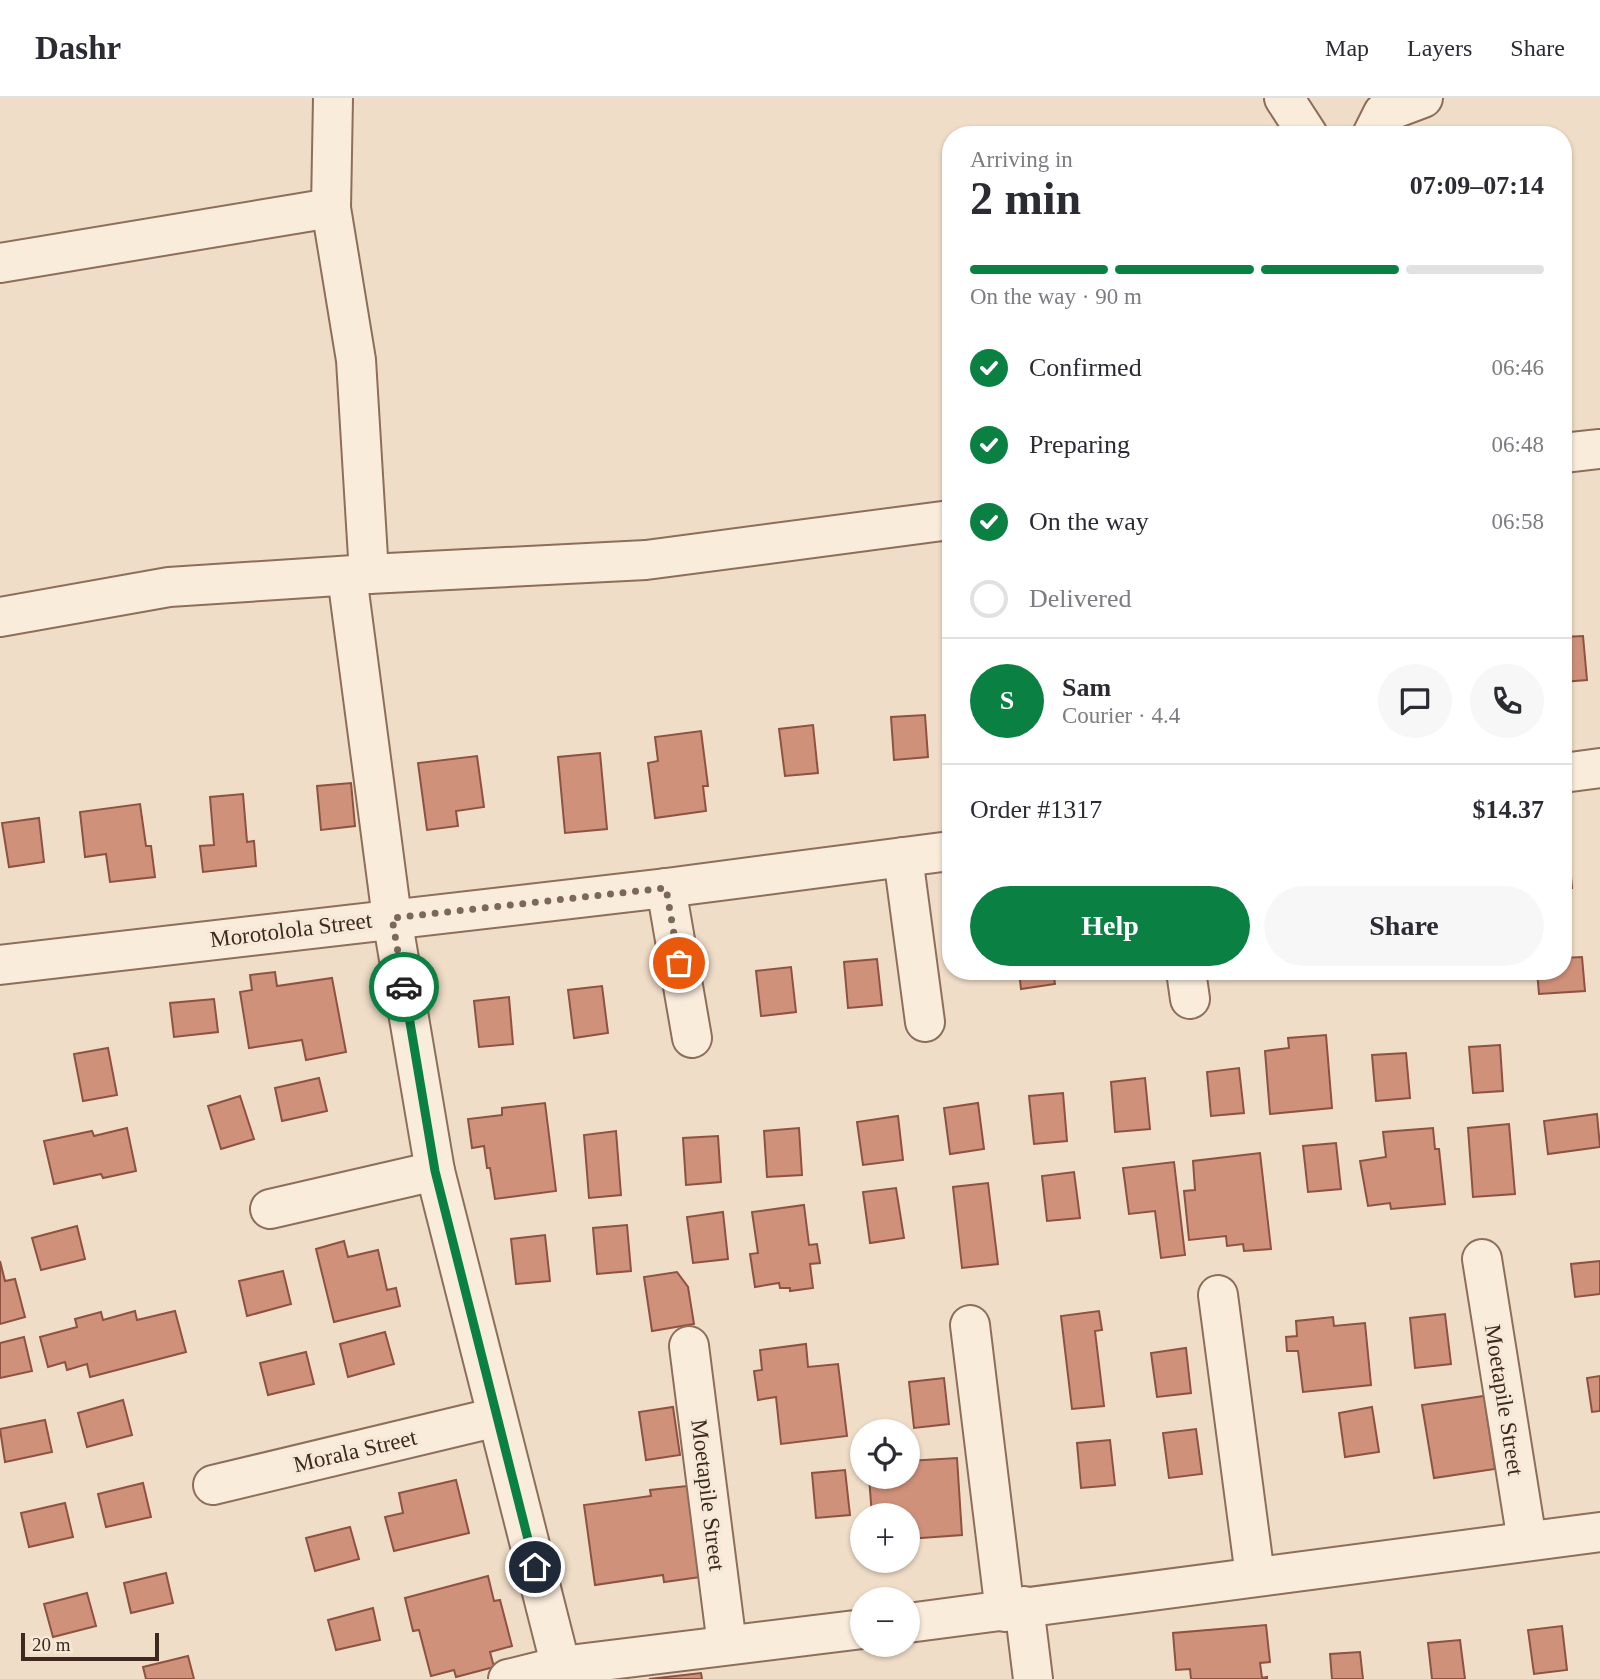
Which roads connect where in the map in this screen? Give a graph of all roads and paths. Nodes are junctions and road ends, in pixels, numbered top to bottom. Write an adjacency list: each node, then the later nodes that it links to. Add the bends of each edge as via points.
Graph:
1 (333, 98): 6 (street)
2 (1284, 98): 4 (street)
3 (1423, 98): 5 (street, via 1383,113)
4 (1302, 126)
5 (1376, 126)
6 (331, 208): 7 (street); 11 (street, via 356,360)
7 (0, 263)
8 (1600, 449): 9 (street)
9 (1572, 452)
10 (942, 521): 11 (street, via 646,560)
11 (358, 575): 12 (street, via 169,587); 18 (street)
12 (0, 617)
13 (1600, 768): 14 (street)
14 (1572, 771)
15 (942, 852): 16 (street, Morotolola Street)
16 (903, 857): 17 (street, Morotolola Street); 20 (street)
17 (666, 888): 18 (street, Morotolola Street); 21 (street)
18 (392, 918): 19 (street, Morotolola Street); 22 (street)
19 (0, 965)
20 (925, 1022)
21 (692, 1038)
22 (435, 1171): 23 (street); 28 (street)
23 (270, 1209)
24 (1482, 1259): 31 (street, Moetapile Street)
25 (1218, 1295): 32 (street)
26 (970, 1325): 33 (street)
27 (689, 1346): 36 (street, Moetapile Street)
28 (497, 1417): 29 (street, Morala Street); 37 (street)
29 (213, 1485)
30 (1600, 1532): 31 (street)
31 (1527, 1541): 32 (street)
32 (1255, 1576): 33 (street)
33 (1014, 1609): 34 (street); 39 (street)
34 (920, 1621)
35 (850, 1631): 36 (street)
36 (727, 1645): 37 (street)
37 (562, 1673): 38 (street)
38 (508, 1679)
39 (1033, 1679)

